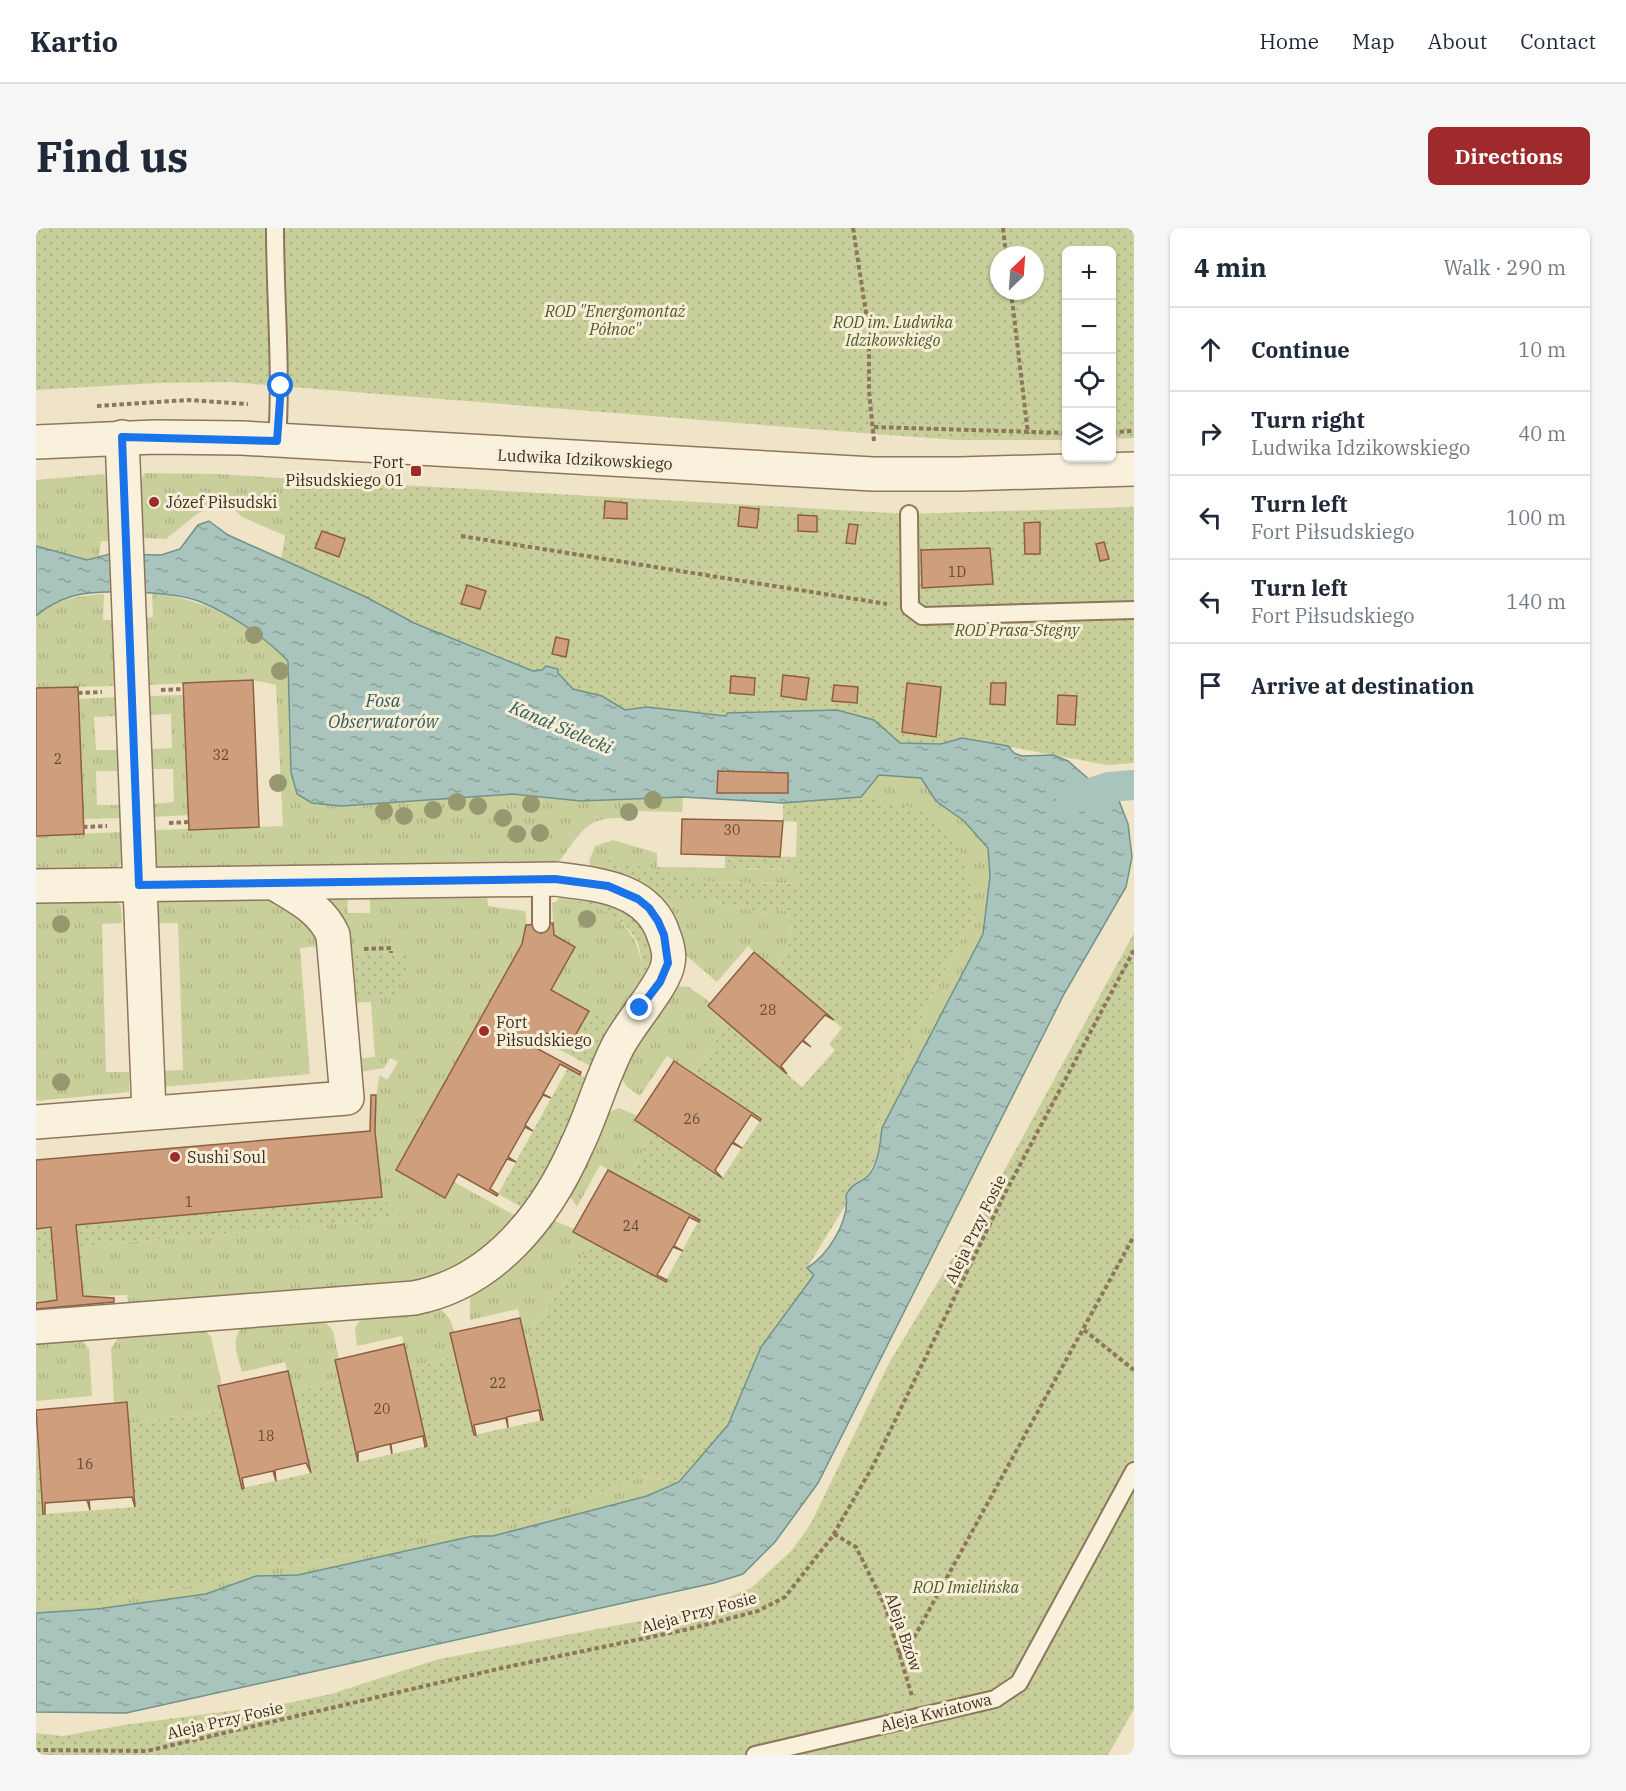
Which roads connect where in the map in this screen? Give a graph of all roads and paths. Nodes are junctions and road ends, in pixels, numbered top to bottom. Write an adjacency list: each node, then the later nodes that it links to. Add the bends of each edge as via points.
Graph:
1 (275, 228): 12 (lane, via 281,386)
2 (853, 228): 6 (path, via 869,332 869,391)
3 (1003, 228): 4 (path)
4 (1005, 246)
5 (1012, 300): 10 (path)
6 (874, 427): 10 (path); 13 (path)
7 (1116, 432): 8 (path)
8 (1134, 432)
9 (1062, 433): 10 (path)
10 (1028, 434)
11 (122, 437): 12 (street, Ludwika Idzikowskiego); 14 (street, Ludwika Idzikowskiego); 26 (street)
12 (277, 441): 15 (street, Ludwika Idzikowskiego, via 873,474)
13 (874, 441)
14 (36, 442)
15 (1134, 469)
16 (909, 514): 18 (lane)
17 (461, 536): 18 (path)
18 (910, 607): 19 (lane, via 922,616)
19 (1134, 610)
20 (108, 692): 21 (path)
21 (78, 693)
22 (113, 825): 23 (path)
23 (84, 826)
24 (541, 879): 25 (street); 28 (lane); 35 (street, via 608,886 638,899 658,921 668,963 616,1049 566,1169 521,1234 488,1267 451,1288 414,1298)
25 (274, 883): 26 (street); 32 (street, via 313,907 328,922 333,935 347,1098)
26 (139, 885): 27 (street); 32 (street)
27 (36, 886)
28 (541, 924)
29 (356, 950): 31 (path, via 391,948)
30 (1134, 950): 39 (path, Aleja Przy Fosie, via 1004,1195 874,1464)
31 (391, 953)
32 (149, 1112): 33 (street)
33 (36, 1122)
34 (1134, 1236): 36 (path)
35 (36, 1327)
36 (1084, 1330): 37 (path); 40 (path, via 911,1643)
37 (1134, 1370)
38 (1134, 1471): 41 (lane, Aleja Kwiatowa, via 1019,1683 994,1699)
39 (834, 1534): 40 (path, Aleja Bzów, via 856,1547 885,1606); 42 (path, Aleja Przy Fosie, via 785,1597 748,1613 689,1629 147,1750)
40 (899, 1654): 41 (path, Aleja Bzów)
41 (919, 1717): 43 (lane, Aleja Kwiatowa)
42 (36, 1750)
43 (755, 1755)

